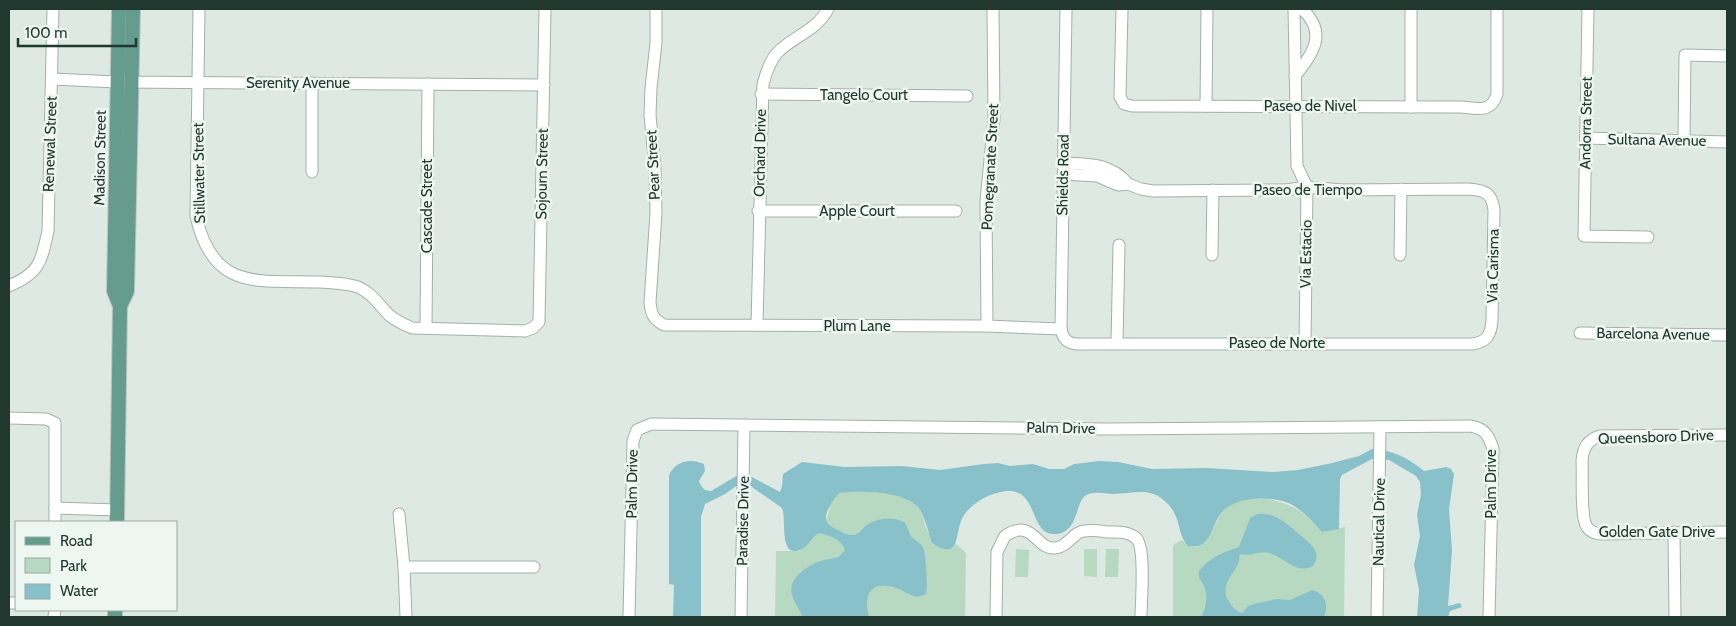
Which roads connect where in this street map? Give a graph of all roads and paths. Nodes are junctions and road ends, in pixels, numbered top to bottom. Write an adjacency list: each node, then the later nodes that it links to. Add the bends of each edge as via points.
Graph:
1 (53, 9): 19 (street, Renewal Street)
2 (119, 9): 20 (main road, Madison Street)
3 (133, 9): 20 (main road, Madison Street)
4 (200, 9): 21 (street, Stillwater Street)
5 (545, 9): 24 (street, Sojourn Street)
6 (656, 9): 46 (street, Pear Street, via 650,115 656,213 650,302)
7 (828, 9): 25 (street, Orchard Drive, via 815,25 777,53)
8 (993, 9): 48 (street, Pomegranate Street, via 994,119 988,171)
9 (1066, 9): 33 (street, Shields Road)
10 (1122, 9): 27 (street, Paseo de Nivel, via 1120,97 1124,104)
11 (1207, 9): 27 (street)
12 (1294, 9): 18 (street, Via Estacio)
13 (1302, 9): 18 (street, via 1312,20 1315,42 1312,55)
14 (1412, 9): 29 (street)
15 (1497, 9): 29 (street, Paseo de Nivel, via 1497,94 1494,103 1480,109)
16 (1588, 9): 30 (street, Andorra Street)
17 (1727, 56): 31 (street, via 1685,55)
18 (1295, 76): 28 (street, Via Estacio)
19 (52, 79): 20 (street, Serenity Avenue); 45 (street, Renewal Street, via 48,231 40,264)
20 (125, 82): 21 (street, Serenity Avenue); 63 (main road, Madison Street, via 127,291 120,306)
21 (198, 82): 22 (street, Serenity Avenue); 49 (street, Stillwater Street, via 196,216 199,232 215,260 237,276 254,281 342,283 359,288 370,294 398,322 412,328)
22 (312, 83): 23 (street, Serenity Avenue); 34 (street)
23 (428, 84): 24 (street, Serenity Avenue); 49 (street, Cascade Street)
24 (544, 85): 49 (street, Sojourn Street, via 539,322 525,331)
25 (761, 94): 26 (street, Tangelo Court); 39 (street, Orchard Drive)
26 (967, 96)
27 (1206, 106): 28 (street, Paseo de Nivel)
28 (1296, 106): 29 (street, Paseo de Nivel); 35 (street, Via Estacio, via 1297,166)
29 (1411, 107)
30 (1586, 138): 31 (street, Sultana Avenue); 41 (street, Andorra Street, via 1584,236)
31 (1684, 140): 32 (street, Sultana Avenue)
32 (1727, 142)
33 (1063, 169): 37 (street, Paseo de Tiempo, via 1153,191); 50 (street, Shields Road)
34 (312, 172)
35 (1307, 187): 36 (street, Paseo de Tiempo); 37 (street, Paseo de Tiempo); 56 (street, Via Estacio)
36 (1401, 189): 38 (street, Paseo de Tiempo, via 1477,190); 44 (street)
37 (1213, 190): 43 (street)
38 (1488, 194): 53 (street, Via Carisma, via 1494,210 1492,329)
39 (758, 211): 40 (street, Apple Court); 47 (street, Orchard Drive)
40 (956, 211)
41 (1648, 238)
42 (1119, 245): 55 (street)
43 (1212, 255)
44 (1400, 255)
45 (9, 286)
46 (655, 320): 47 (street, Plum Lane, via 664,325)
47 (757, 326): 48 (street, Plum Lane)
48 (987, 326): 50 (street, Plum Lane)
49 (426, 328)
50 (1061, 329): 54 (street, Shields Road)
51 (1580, 333): 52 (street, Barcelona Avenue)
52 (1727, 335)
53 (1488, 339): 56 (street, Paseo de Norte, via 1472,344)
54 (1066, 341): 55 (street, Paseo de Norte, via 1077,344)
55 (1117, 343): 56 (street, Paseo de Norte)
56 (1305, 344)
57 (9, 418): 61 (street, via 55,422)
58 (744, 424): 59 (street, Palm Drive, via 1108,429); 71 (street, Palm Drive, via 651,424 637,430 632,449); 72 (street, Paradise Drive)
59 (1380, 427): 75 (street, Nautical Drive); 76 (street, Palm Drive, via 1470,426 1478,427 1487,434 1493,449)
60 (1727, 435): 65 (street, Queensboro Drive, via 1600,436 1592,439 1583,452 1583,518)
61 (55, 508): 63 (street); 64 (street)
62 (399, 514): 68 (street)
63 (117, 516)
64 (55, 521)
65 (1588, 529): 66 (street, Golden Gate Drive, via 1600,534)
66 (1674, 532): 67 (street, Golden Gate Drive); 77 (street)
67 (1727, 532)
68 (404, 567): 69 (street); 70 (street)
69 (534, 567)
70 (406, 617)
71 (629, 617)
72 (742, 617)
73 (996, 617): 74 (street, via 998,552 1005,536 1017,530 1032,534 1050,548 1061,547 1083,531 1125,532 1135,537 1142,553)
74 (1141, 617)
75 (1377, 617)
76 (1489, 617)
77 (1675, 617)

